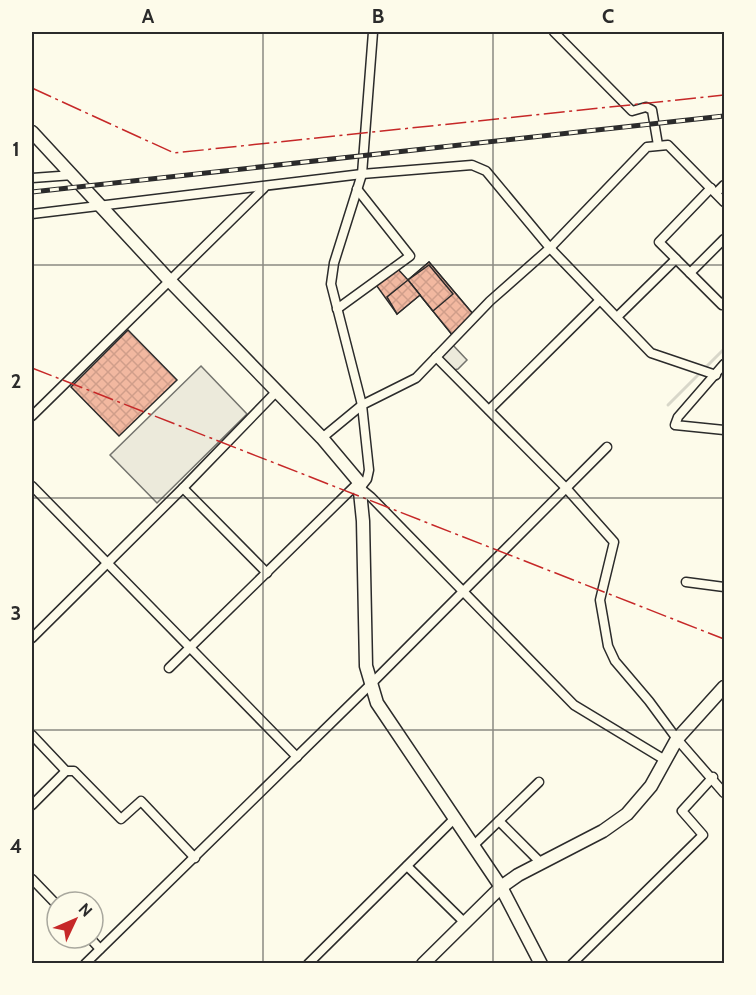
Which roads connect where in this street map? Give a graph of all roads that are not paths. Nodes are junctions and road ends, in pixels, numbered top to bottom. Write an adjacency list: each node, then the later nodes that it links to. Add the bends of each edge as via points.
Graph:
1 (373, 32): 5 (street)
2 (554, 32): 4 (street, via 632,111 652,110)
3 (32, 132): 6 (street)
4 (658, 146): 11 (street, via 668,145); 16 (street, via 644,150)
5 (362, 174): 9 (street); 10 (street); 16 (street, via 472,165 486,171)
6 (73, 175): 7 (street); 13 (street)
7 (32, 178)
8 (724, 185): 11 (street)
9 (264, 187): 13 (street); 19 (street)
10 (357, 189): 22 (street, via 334,263 331,284); 22 (street, via 410,256)
11 (713, 191): 12 (street); 17 (street, via 658,242)
12 (724, 202)
13 (101, 206): 14 (street); 19 (street)
14 (32, 214)
15 (724, 239): 18 (street)
16 (550, 248): 20 (street); 24 (street, via 490,301)
17 (676, 259): 18 (street); 23 (street)
18 (690, 273): 21 (street, via 722,305)
19 (169, 280): 27 (street); 30 (street)
20 (600, 300): 23 (street); 29 (street)
21 (724, 302)
22 (337, 309): 28 (street)
23 (617, 317): 26 (street, via 651,353)
24 (436, 357): 28 (street, via 416,378); 29 (street)
25 (724, 364): 26 (street)
26 (716, 375): 31 (street, via 675,424)
27 (276, 392): 32 (street); 36 (street)
28 (362, 405): 32 (street); 34 (street, via 369,470)
29 (489, 410): 37 (street)
30 (32, 416)
31 (724, 430)
32 (322, 438): 34 (street)
33 (607, 447): 37 (street)
34 (360, 485): 39 (street); 42 (street); 46 (street, via 366,666)
35 (32, 486): 38 (street)
36 (183, 488): 38 (street); 39 (street)
37 (566, 488): 42 (street); 49 (street, via 614,542 600,600 608,646 615,661)
38 (107, 564): 43 (street); 44 (street)
39 (267, 573): 44 (street)
40 (686, 582): 41 (street)
41 (724, 587)
42 (465, 591): 46 (street); 51 (street, via 574,705)
43 (32, 638)
44 (190, 648): 45 (street); 50 (street)
45 (170, 668)
46 (371, 684): 50 (street); 57 (street, via 376,703)
47 (724, 687): 49 (street)
48 (32, 735): 52 (street)
49 (677, 739): 51 (street); 53 (street)
50 (297, 757): 60 (street)
51 (665, 760): 61 (street, via 651,786 627,814)
52 (66, 771): 56 (street); 60 (street, via 74,771 121,819 141,801)
53 (713, 777): 55 (street); 73 (street, via 682,811 703,835)
54 (539, 782): 58 (street)
55 (724, 793)
56 (32, 805)
57 (454, 819): 59 (street); 62 (street)
58 (499, 821): 59 (street); 61 (street)
59 (473, 846): 64 (street)
60 (195, 858): 67 (street)
61 (541, 863): 64 (street)
62 (407, 866): 66 (street); 70 (street)
63 (32, 879): 65 (street)
64 (501, 888): 66 (street); 72 (street)
65 (45, 893)
66 (465, 923): 71 (street)
67 (105, 944)
68 (99, 950): 69 (street)
69 (86, 963)
70 (308, 963)
71 (423, 963)
72 (541, 963)
73 (572, 963)

